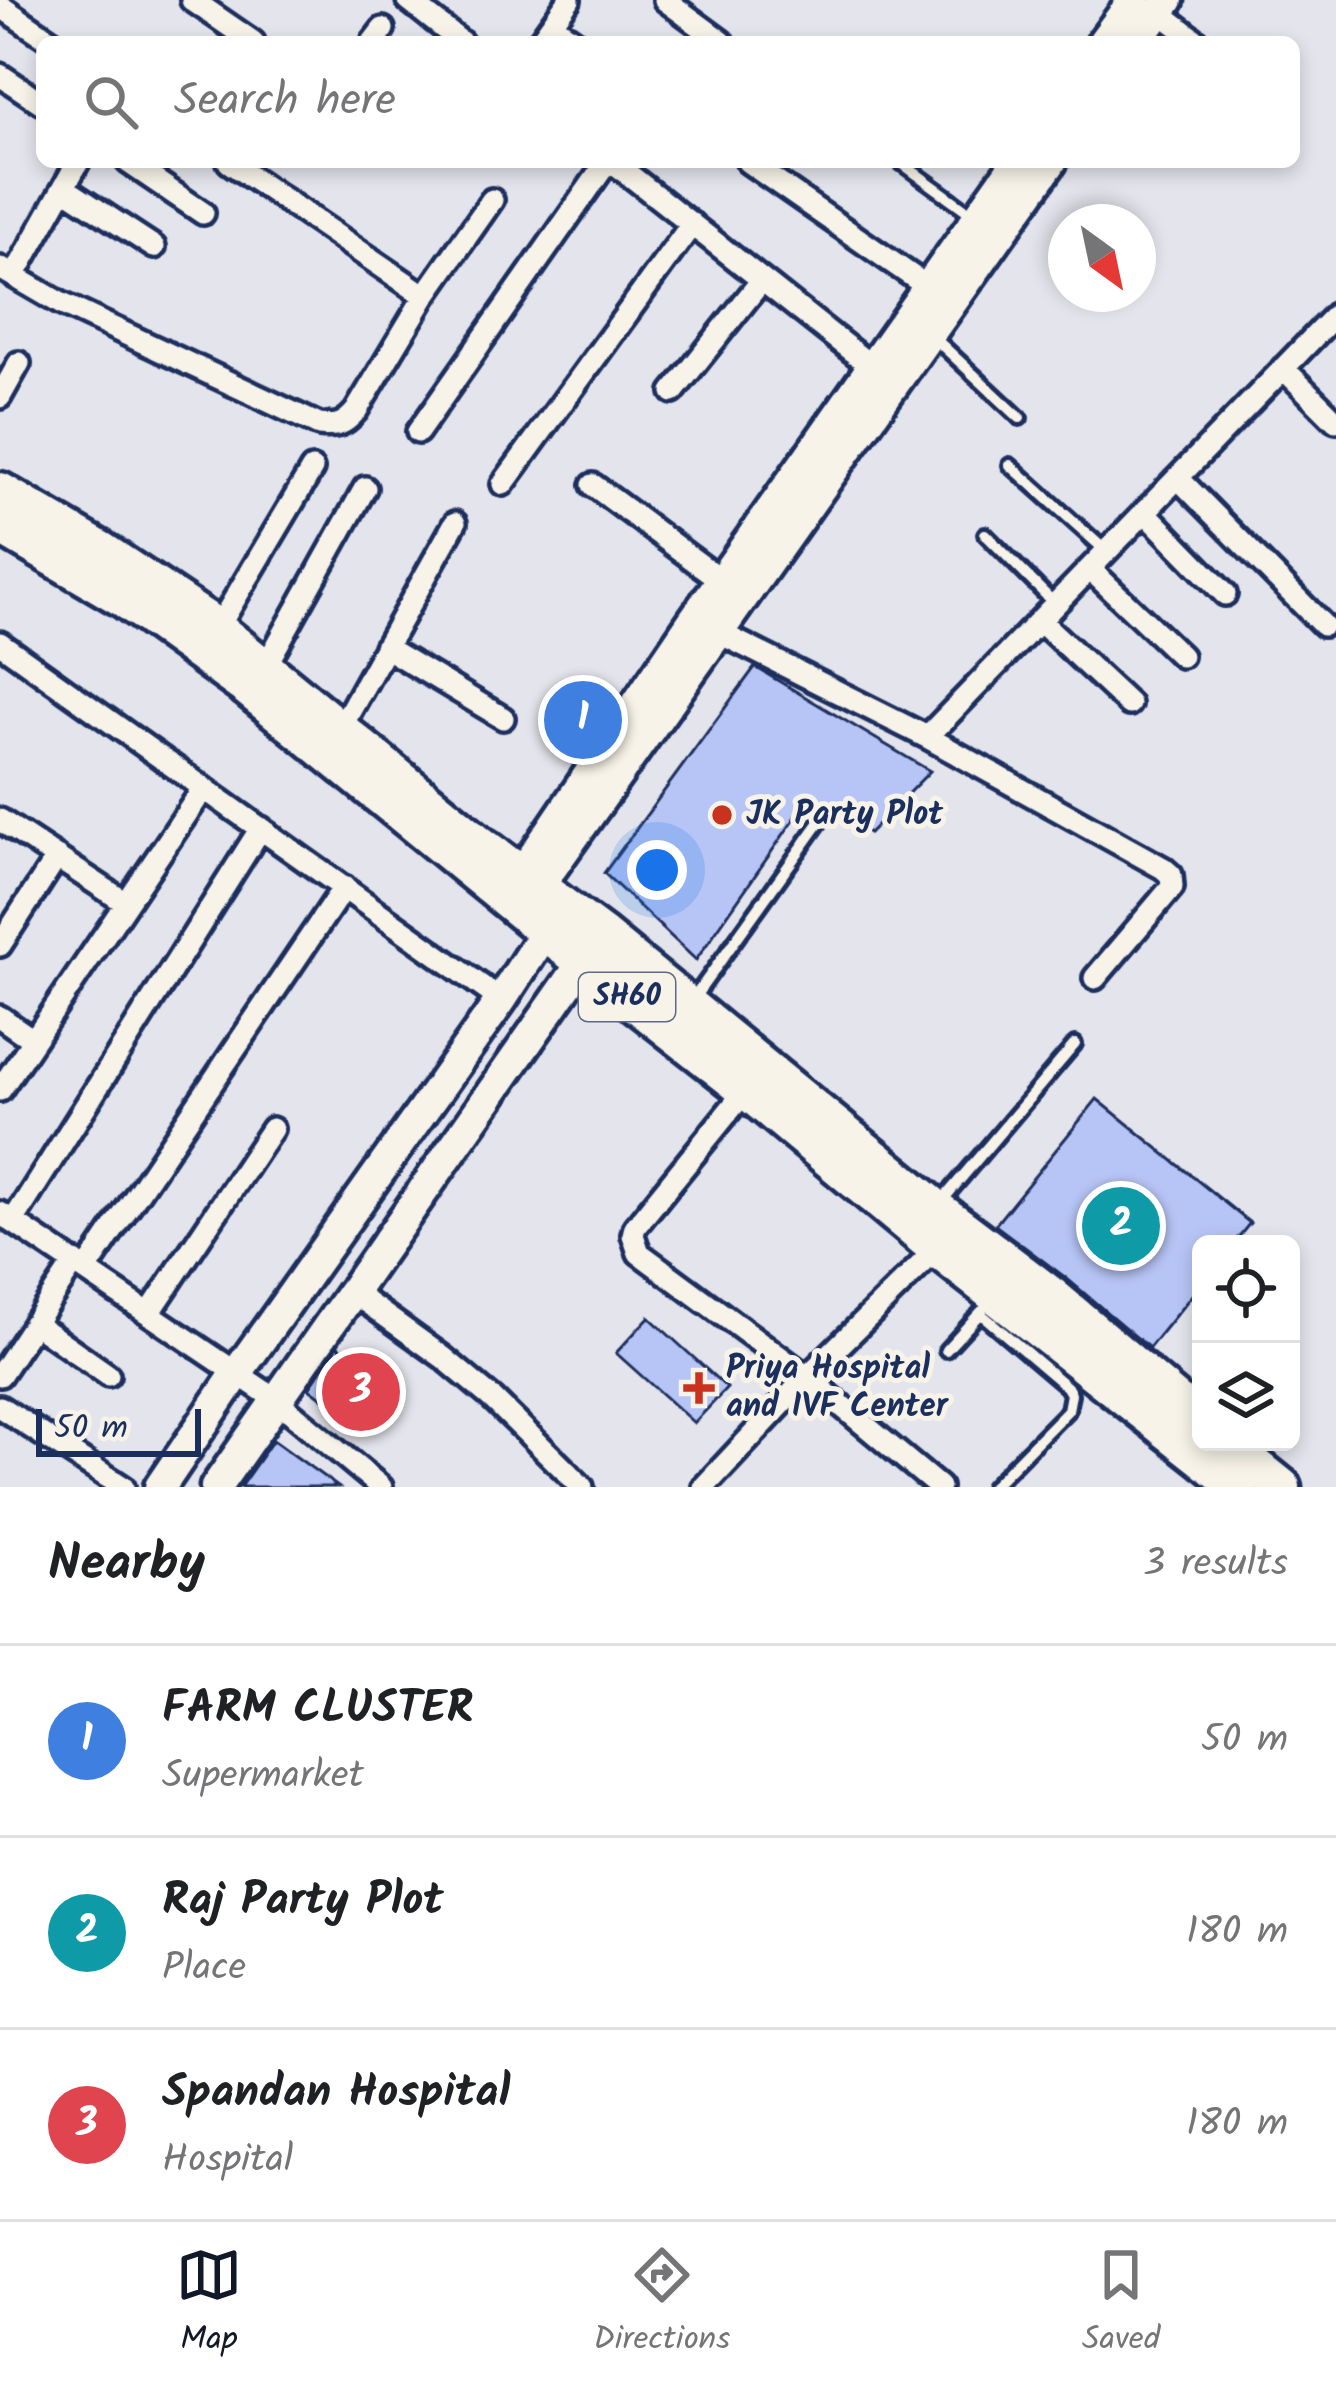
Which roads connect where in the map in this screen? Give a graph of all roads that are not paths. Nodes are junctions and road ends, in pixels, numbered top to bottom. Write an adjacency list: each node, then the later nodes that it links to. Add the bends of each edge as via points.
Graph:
1 (192, 0): 9 (street)
2 (409, 0): 10 (street)
3 (569, 0): 7 (street)
4 (664, 0): 11 (street)
5 (1153, 4): 12 (street); 13 (street); 14 (street)
6 (0, 6): 8 (street)
7 (545, 33)
8 (44, 36)
9 (245, 36)
10 (454, 36)
11 (714, 36)
12 (1111, 36)
13 (1139, 36)
14 (1191, 36)
15 (0, 75): 16 (street)
16 (36, 99)
17 (75, 168): 26 (street)
18 (137, 168): 28 (street)
19 (238, 168): 35 (street)
20 (606, 168): 45 (street)
21 (618, 168): 29 (street)
22 (757, 168): 34 (street)
23 (908, 168): 30 (lane)
24 (1014, 168): 30 (street)
25 (1045, 168): 30 (street)
26 (64, 188): 31 (street); 32 (street)
27 (492, 200): 35 (street)
28 (203, 213)
29 (692, 224): 33 (street); 49 (street)
30 (989, 226): 34 (street); 37 (street)
31 (154, 247)
32 (7, 272): 35 (street, via 336,427 356,411)
33 (762, 280): 40 (street); 41 (street)
34 (928, 288): 40 (street)
35 (425, 296)
36 (1336, 314): 39 (street)
37 (929, 334): 40 (street); 43 (lane)
38 (19, 363): 42 (street)
39 (1283, 368): 44 (street); 48 (street)
40 (884, 376): 59 (street); 63 (street)
41 (674, 392)
42 (0, 397)
43 (1020, 418)
44 (1336, 422)
45 (418, 432)
46 (1010, 465): 57 (lane)
47 (313, 469): 64 (street)
48 (1178, 478): 53 (street); 62 (street)
49 (503, 484)
50 (593, 485): 59 (street)
51 (365, 488): 68 (street)
52 (0, 491): 64 (main road, SH60)
53 (1145, 512): 57 (street); 60 (street)
54 (455, 523): 66 (street)
55 (0, 526): 79 (main road, SH60, via 124,598)
56 (985, 535): 61 (lane)
57 (1107, 552): 58 (street)
58 (1090, 569): 61 (street); 67 (street)
59 (722, 581): 63 (street)
60 (1225, 595)
61 (1048, 613): 69 (street); 72 (street)
62 (1323, 625)
63 (706, 627): 72 (street); 79 (street)
64 (217, 629): 68 (main road, SH60)
65 (0, 644): 73 (street)
66 (386, 647): 70 (street); 71 (street)
67 (1180, 656)
68 (265, 667): 71 (main road, SH60)
69 (1130, 704)
70 (503, 718)
71 (340, 729): 79 (main road, SH60)
72 (927, 737): 83 (street, via 1171,875 1172,887)
73 (204, 788): 76 (street); 80 (street)
74 (821, 819): 85 (lane)
75 (0, 820): 77 (street)
76 (261, 828): 78 (street); 93 (street)
77 (57, 857): 80 (street); 81 (street)
78 (344, 887): 84 (street); 95 (street)
79 (542, 899): 82 (main road, SH60); 84 (street)
80 (126, 903): 87 (street)
81 (0, 945)
82 (592, 948): 85 (main road, SH60); 90 (main road, SH60); 96 (street)
83 (1095, 978)
84 (501, 1000): 101 (street)
85 (688, 1005): 92 (main road, SH60)
86 (0, 1017): 87 (street)
87 (33, 1040): 89 (street)
88 (1075, 1044): 92 (lane)
89 (0, 1090)
90 (746, 1090): 94 (main road, SH60); 104 (street, via 634,1227 634,1245)
91 (272, 1129): 98 (street)
92 (936, 1208): 107 (main road, SH60)
93 (7, 1217): 95 (street)
94 (937, 1249): 97 (main road, SH60); 104 (street)
95 (81, 1266): 98 (street); 99 (street)
96 (351, 1291): 105 (street); 113 (street, via 445,1358)
97 (988, 1304): 100 (lane); 116 (lane, via 1071,1394 1067,1410); 117 (main road, SH60)
98 (150, 1312): 101 (street)
99 (34, 1323): 102 (street); 103 (street)
100 (946, 1350)
101 (237, 1373): 105 (street); 110 (street)
102 (0, 1375)
103 (108, 1375)
104 (807, 1377): 114 (street); 115 (street)
105 (275, 1399): 111 (street); 112 (street)
106 (0, 1407): 109 (street)
107 (1192, 1414)
108 (1237, 1451): 118 (main road)
109 (123, 1487)
110 (160, 1487)
111 (216, 1487)
112 (381, 1487)
113 (582, 1487)
114 (704, 1487)
115 (939, 1487)
116 (992, 1487)
117 (1239, 1487)
118 (1282, 1487)

